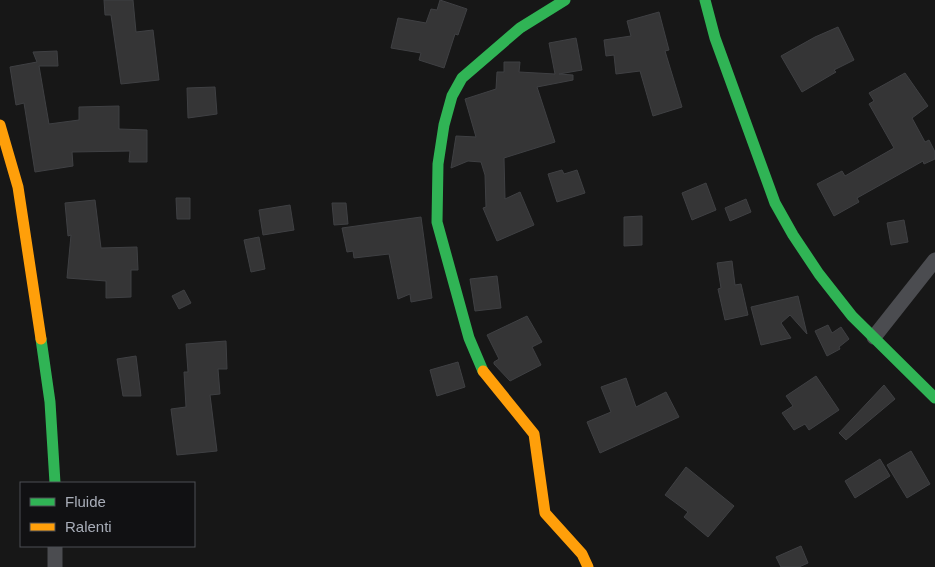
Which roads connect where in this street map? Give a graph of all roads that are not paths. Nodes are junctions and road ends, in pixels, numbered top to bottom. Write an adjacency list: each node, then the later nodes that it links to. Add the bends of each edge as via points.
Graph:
1 (565, 0): 10 (street, via 520,28 462,78 444,125 438,164 437,222 478,362 534,434 545,513 582,554)
2 (705, 0): 5 (street, via 715,38 775,204 819,274 852,316)
3 (0, 125): 7 (street, via 18,187 50,402)
4 (935, 260): 5 (street)
5 (874, 337): 6 (street)
6 (935, 398)
7 (55, 482)
8 (55, 547): 9 (street)
9 (55, 567)
10 (588, 567)

